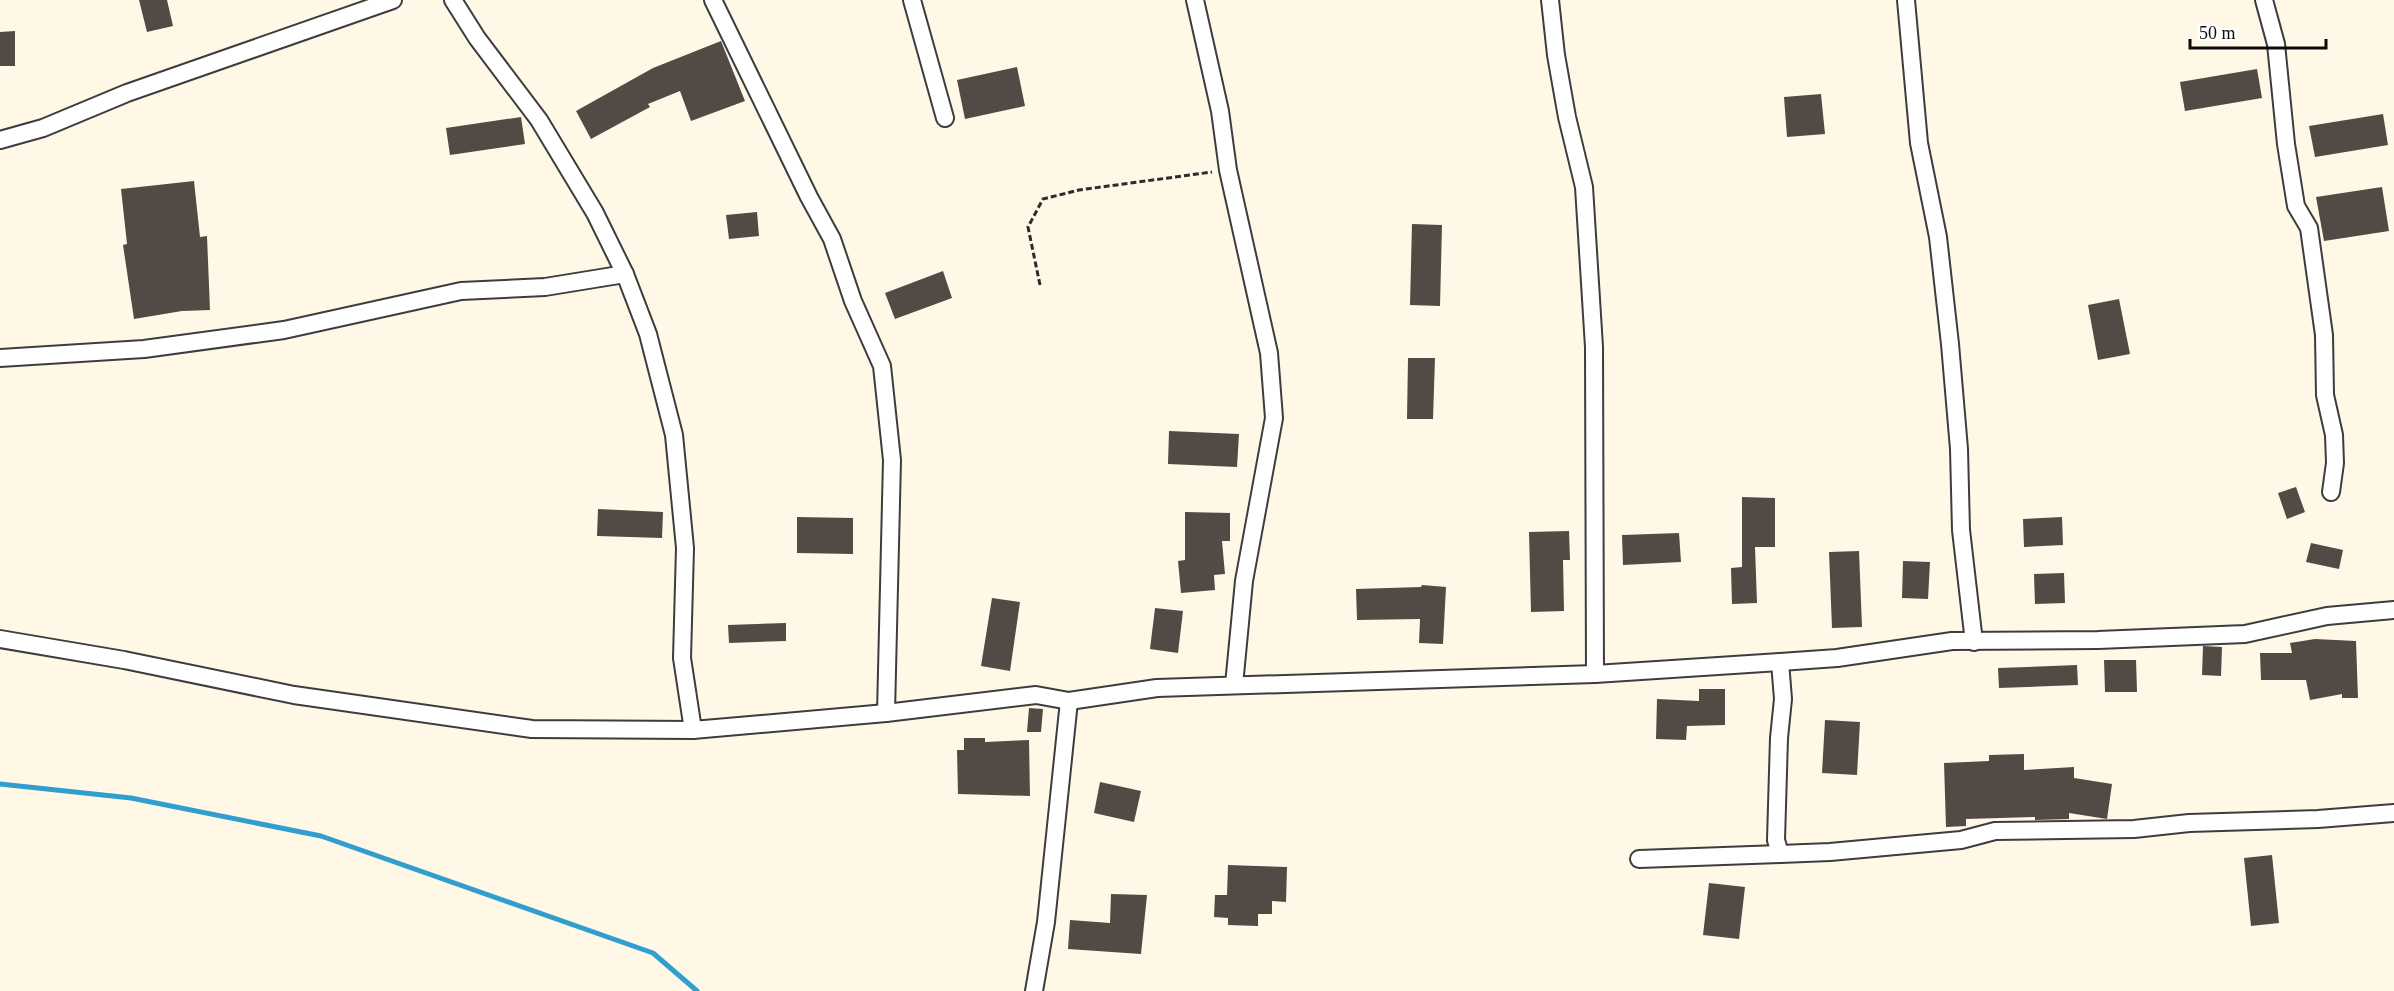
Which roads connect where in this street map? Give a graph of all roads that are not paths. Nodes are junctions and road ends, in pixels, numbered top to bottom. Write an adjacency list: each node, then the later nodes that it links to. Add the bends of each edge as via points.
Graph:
1 (393, 0): 10 (street, via 128,93 43,128)
2 (453, 0): 11 (street, via 539,120 596,213)
3 (713, 0): 21 (street, via 832,239 853,301 882,366 892,460)
4 (912, 0): 9 (street)
5 (1195, 0): 19 (street, via 1269,353 1274,418 1244,581)
6 (1550, 0): 18 (street, via 1565,107 1584,187 1594,347)
7 (1906, 0): 16 (street, via 1919,143 1938,237 1950,344 1961,530)
8 (2264, 0): 13 (street, via 2276,44 2296,206 2309,228 2324,335 2325,394 2334,435)
9 (945, 118)
10 (0, 140)
11 (625, 274): 12 (street, via 545,287 461,291 284,330 144,349); 22 (street, via 648,334 674,435 685,548 682,658)
12 (0, 358)
13 (2331, 492)
14 (2394, 610): 16 (street, via 2327,616 2245,634)
15 (0, 639): 22 (street, via 294,695 532,729)
16 (1974, 642): 17 (street, via 1952,641)
17 (1780, 662): 18 (street); 24 (street, via 1783,699 1776,840)
18 (1595, 674): 19 (street)
19 (1234, 685): 20 (street, via 1157,688)
20 (1069, 701): 21 (street, via 1036,695); 26 (street, via 1046,922)
21 (886, 713): 22 (street)
22 (693, 730)
23 (2394, 813): 24 (street, via 2134,829 1995,831 1961,840)
24 (1780, 854): 25 (street)
25 (1639, 859)
26 (1034, 991)

